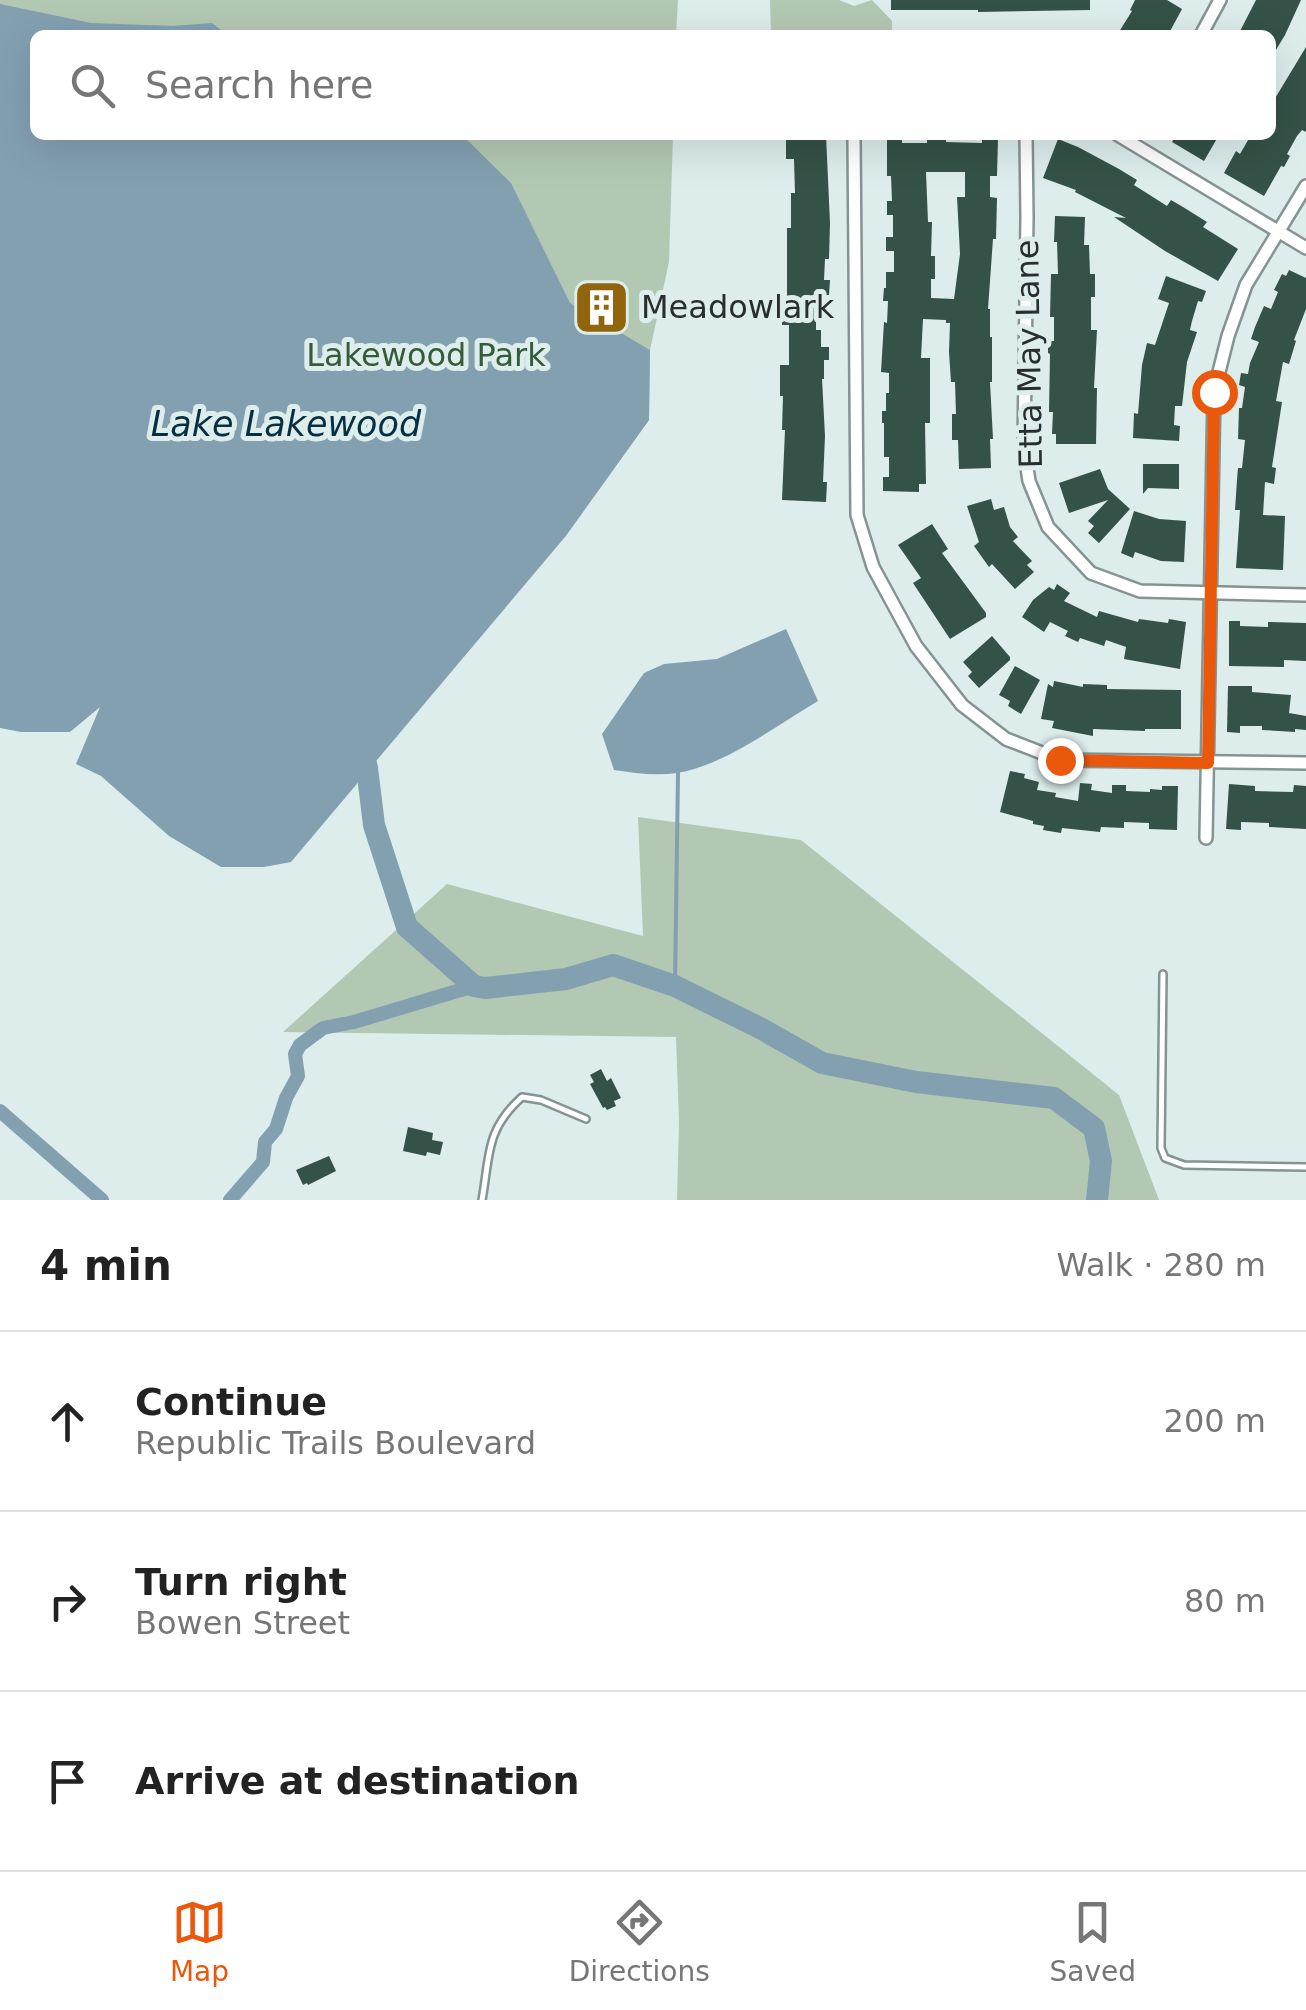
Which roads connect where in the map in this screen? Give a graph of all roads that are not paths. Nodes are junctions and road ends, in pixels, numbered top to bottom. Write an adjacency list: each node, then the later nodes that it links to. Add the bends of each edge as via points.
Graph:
1 (1220, 0): 2 (street)
2 (1204, 30)
3 (854, 140): 11 (street, via 857,516 872,567 916,646 962,706 1006,739 1060,760)
4 (1026, 140): 9 (street, Etta May Lane, via 1024,448 1048,528 1091,573 1140,592)
5 (1136, 140): 7 (street)
6 (1306, 186): 7 (street)
7 (1279, 231): 8 (street); 9 (street, via 1246,285 1214,392)
8 (1306, 248)
9 (1210, 595): 10 (street, Etta May Lane); 11 (street)
10 (1306, 595)
11 (1208, 763): 12 (street); 13 (street)
12 (1306, 763)
13 (1206, 838)
14 (1163, 974): 16 (lane, via 1165,1158 1184,1165)
15 (586, 1119): 17 (lane, via 522,1098 491,1138)
16 (1306, 1167)
17 (482, 1200)

